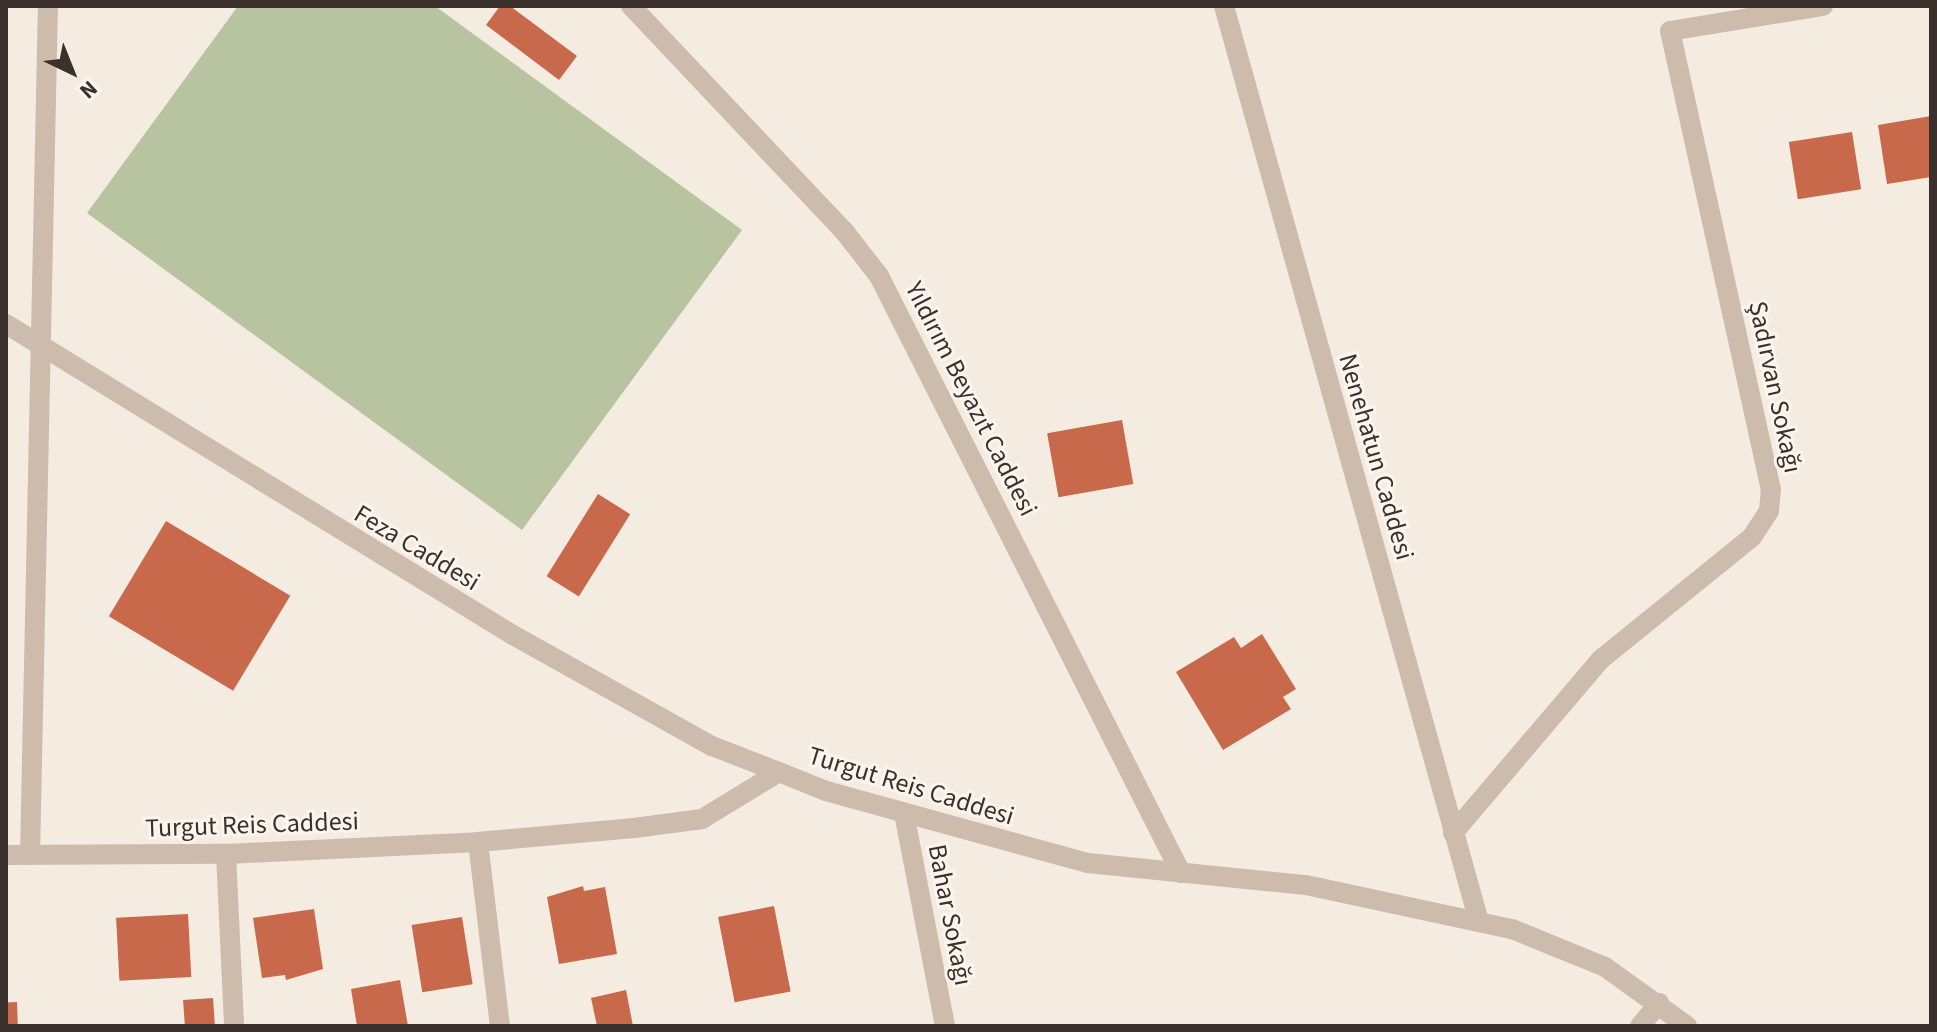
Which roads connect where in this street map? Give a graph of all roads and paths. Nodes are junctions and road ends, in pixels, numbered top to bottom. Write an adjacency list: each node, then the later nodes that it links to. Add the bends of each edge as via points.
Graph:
1 (48, 6): 6 (street)
2 (631, 6): 14 (street, Yıldırım Beyazıt Caddesi, via 844,231 879,276)
3 (1224, 6): 9 (street, Nenehatun Caddesi)
4 (1823, 6): 9 (street, Şadırvan Sokağı, via 1670,31 1771,490 1769,511 1752,537 1600,660)
5 (6, 324): 6 (street, Feza Caddesi)
6 (39, 348): 7 (street, Feza Caddesi, via 513,635 712,746); 13 (street)
7 (779, 772): 8 (street, Turgut Reis Caddesi); 10 (street, Turgut Reis Caddesi, via 702,819)
8 (904, 813): 14 (street, Turgut Reis Caddesi, via 1088,863); 19 (street, Bahar Sokağı)
9 (1453, 833): 15 (street, Nenehatun Caddesi)
10 (478, 842): 11 (street, Turgut Reis Caddesi); 18 (street)
11 (226, 854): 13 (street, Turgut Reis Caddesi); 17 (street)
12 (6, 855): 13 (street, Turgut Reis Caddesi)
13 (30, 855)
14 (1181, 873): 15 (street, Turgut Reis Caddesi, via 1306,885)
15 (1479, 922): 16 (street, Turgut Reis Caddesi, via 1512,929 1605,967)
16 (1659, 1003): 20 (street); 21 (street, Turgut Reis Caddesi)
17 (234, 1026)
18 (500, 1026)
19 (945, 1026)
20 (1640, 1026)
21 (1687, 1026)

